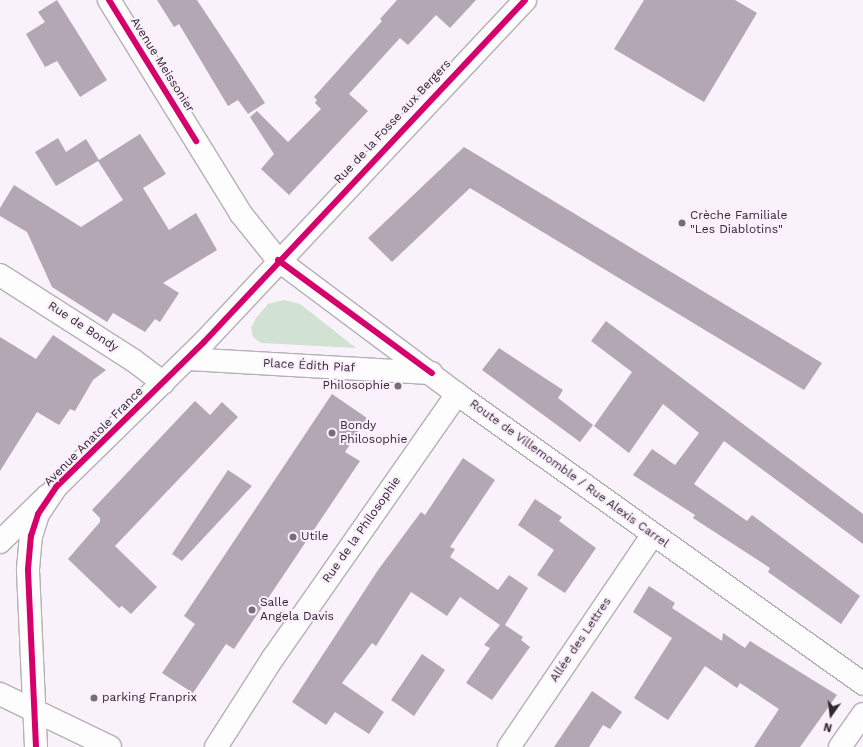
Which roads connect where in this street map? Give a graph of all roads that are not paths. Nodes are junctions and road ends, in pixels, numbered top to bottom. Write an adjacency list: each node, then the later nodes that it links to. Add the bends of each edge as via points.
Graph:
1 (109, 0): 3 (street, Avenue Meissonier, via 241,214)
2 (525, 0): 3 (street, Rue de la Fosse aux Bergers)
3 (278, 260): 5 (street, Avenue Anatole France); 6 (street, Route de Villemomble / Rue Alexis Carrel)
4 (0, 275): 7 (street, Rue de Bondy, via 133,360)
5 (187, 359): 6 (street, Place Édith Piaf); 7 (street, Avenue Anatole France)
6 (432, 373): 8 (street, Route de Villemomble / Rue Alexis Carrel)
7 (163, 383): 9 (street, Avenue Anatole France)
8 (457, 394): 10 (street, Route de Villemomble / Rue Alexis Carrel); 18 (street, Rue de la Philosophie, via 273,658)
9 (56, 487): 11 (street, Avenue Anatole France); 14 (street, Avenue Anatole France, via 38,514 31,536 28,569)
10 (653, 534): 12 (street, Route de Villemomble / Rue Alexis Carrel); 19 (street, Allée des Lettres)
11 (0, 542)
12 (863, 684)
13 (0, 694): 14 (street)
14 (36, 712): 16 (street, Avenue Anatole France); 17 (street)
15 (863, 714): 20 (street)
16 (36, 747)
17 (110, 747)
18 (216, 747)
19 (509, 747)
20 (840, 747)

